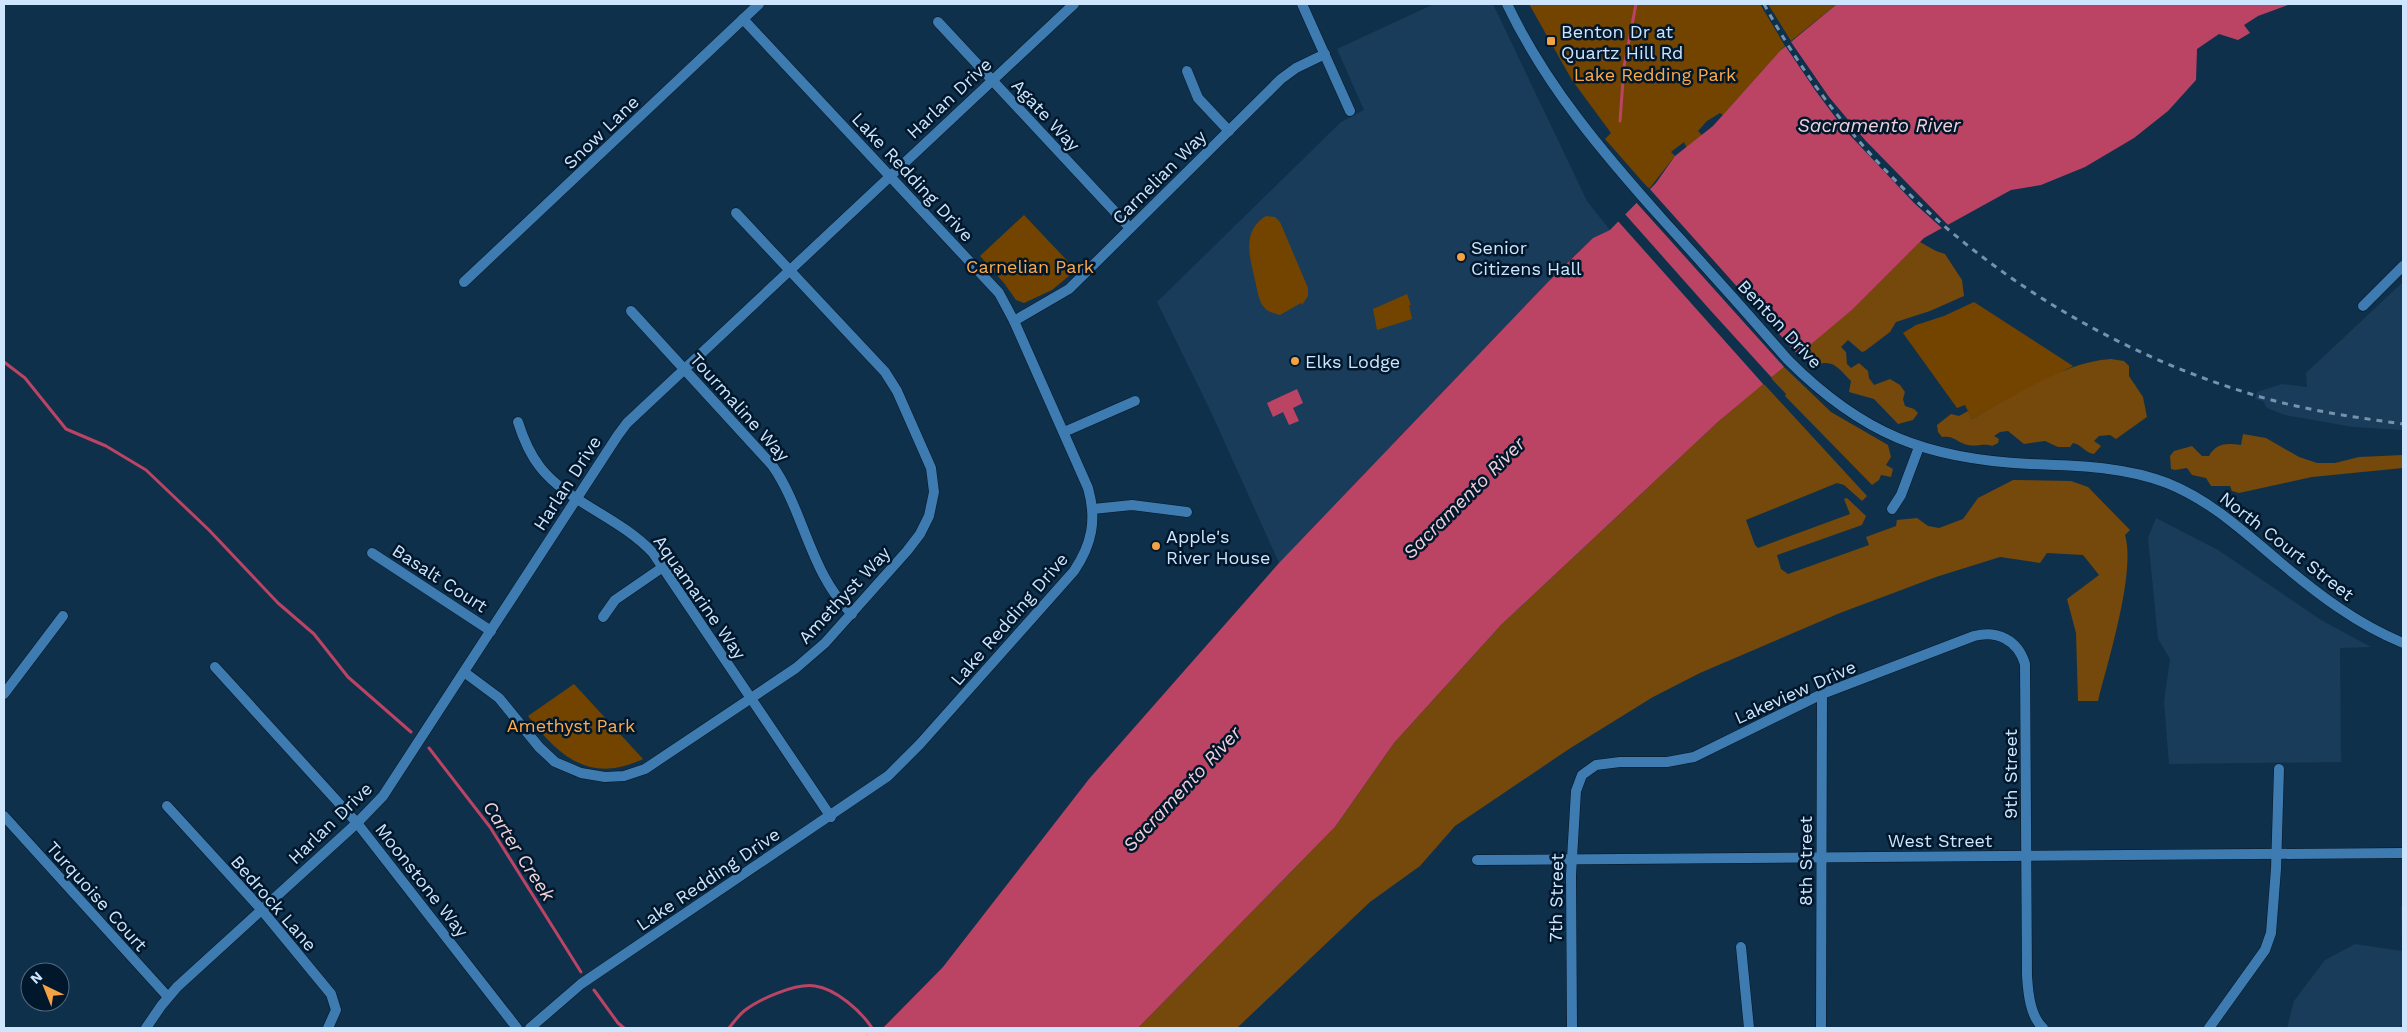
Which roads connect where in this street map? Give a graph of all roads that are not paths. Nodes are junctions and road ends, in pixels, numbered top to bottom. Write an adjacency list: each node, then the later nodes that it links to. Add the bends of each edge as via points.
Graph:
1 (759, 4): 5 (street, Snow Lane)
2 (1074, 4): 9 (street, Harlan Drive)
3 (1302, 4): 7 (street)
4 (1507, 4): 25 (street, Benton Drive, via 1541,67 1616,167 1788,360 1864,422)
5 (743, 19): 12 (street, Lake Redding Drive); 17 (street, Snow Lane)
6 (938, 22): 9 (street, Agate Way)
7 (1325, 54): 10 (street); 11 (street, Carnelian Way, via 1288,74)
8 (1187, 71): 11 (street, via 1198,98)
9 (991, 81): 12 (street, Harlan Drive); 14 (street, Agate Way)
10 (1350, 111)
11 (1229, 131): 14 (street, Carnelian Way)
12 (890, 176): 16 (street, Harlan Drive); 20 (street, Lake Redding Drive, via 994,288)
13 (736, 213): 16 (street, Amethyst Way)
14 (1130, 228): 20 (street, Carnelian Way, via 1064,294)
15 (2403, 266): 18 (street)
16 (790, 270): 21 (street, Harlan Drive); 33 (street, Amethyst Way, via 888,376 933,475 932,506 920,534)
17 (464, 282)
18 (2363, 306)
19 (631, 311): 21 (street, Tourmaline Way)
20 (1014, 321): 24 (street, Lake Redding Drive)
21 (684, 369): 27 (street, Harlan Drive, via 622,430); 33 (street, Tourmaline Way, via 763,453 779,475 825,577 838,600)
22 (1134, 401): 24 (street)
23 (518, 422): 27 (street, Aquamarine Way, via 527,447 539,466)
24 (1064, 432): 28 (street, Lake Redding Drive, via 1088,488)
25 (1919, 447): 26 (street, Benton Drive, via 1984,461 2094,467); 29 (street, via 1901,495)
26 (2149, 476): 37 (street, North Court Street, via 2198,497 2219,510 2337,607)
27 (577, 498): 32 (street, Aquamarine Way, via 643,542); 36 (street, Harlan Drive)
28 (1092, 509): 30 (street, via 1132,505); 48 (street, Lake Redding Drive, via 1090,540 1074,572 901,764 879,784)
29 (1892, 509)
30 (1187, 512)
31 (372, 553): 36 (street, Basalt Court)
32 (663, 567): 35 (street, via 615,600); 43 (street, Aquamarine Way)
33 (852, 614): 43 (street, Amethyst Way, via 805,661)
34 (63, 616): 41 (street)
35 (603, 617)
36 (491, 631): 40 (street, Harlan Drive)
37 (2403, 643)
38 (2014, 645): 42 (street, Lakeview Drive, via 1999,635 1974,636); 52 (street, 9th Street, via 2022,654 2025,671)
39 (215, 667): 49 (street, Moonstone Way)
40 (464, 672): 43 (street, Amethyst Way, via 500,698 550,758 565,768 596,776 619,777 645,769); 49 (street, Harlan Drive, via 383,796)
41 (4, 694)
42 (1822, 694): 45 (street, Lakeview Drive, via 1694,757 1656,763 1607,763); 53 (street, 8th Street)
43 (750, 698): 48 (street, Aquamarine Way)
44 (2279, 769): 51 (street)
45 (1586, 771): 55 (street, 7th Street, via 1576,791)
46 (167, 806): 56 (street, Bedrock Lane)
47 (4, 816): 58 (street, Turquoise Court)
48 (831, 817): 63 (street, Lake Redding Drive, via 581,984)
49 (357, 823): 56 (street, Harlan Drive); 62 (street, Moonstone Way)
50 (2403, 852): 51 (street, West Street)
51 (2276, 853): 52 (street, West Street); 67 (street, via 2274,912 2269,939)
52 (2026, 856): 53 (street, West Street); 59 (street, 9th Street, via 2028,990)
53 (1821, 857): 55 (street, West Street); 66 (street, 8th Street)
54 (1476, 860): 55 (street, West Street)
55 (1573, 860): 64 (street, 7th Street)
56 (261, 909): 58 (street, Harlan Drive); 61 (street, Bedrock Lane, via 331,994 336,1010)
57 (1741, 947): 65 (street)
58 (168, 997): 60 (street, Harlan Drive)
59 (2038, 1027)
60 (146, 1028)
61 (328, 1028)
62 (518, 1028)
63 (530, 1028)
64 (1572, 1028)
65 (1750, 1028)
66 (1821, 1028)
67 (2209, 1028)

